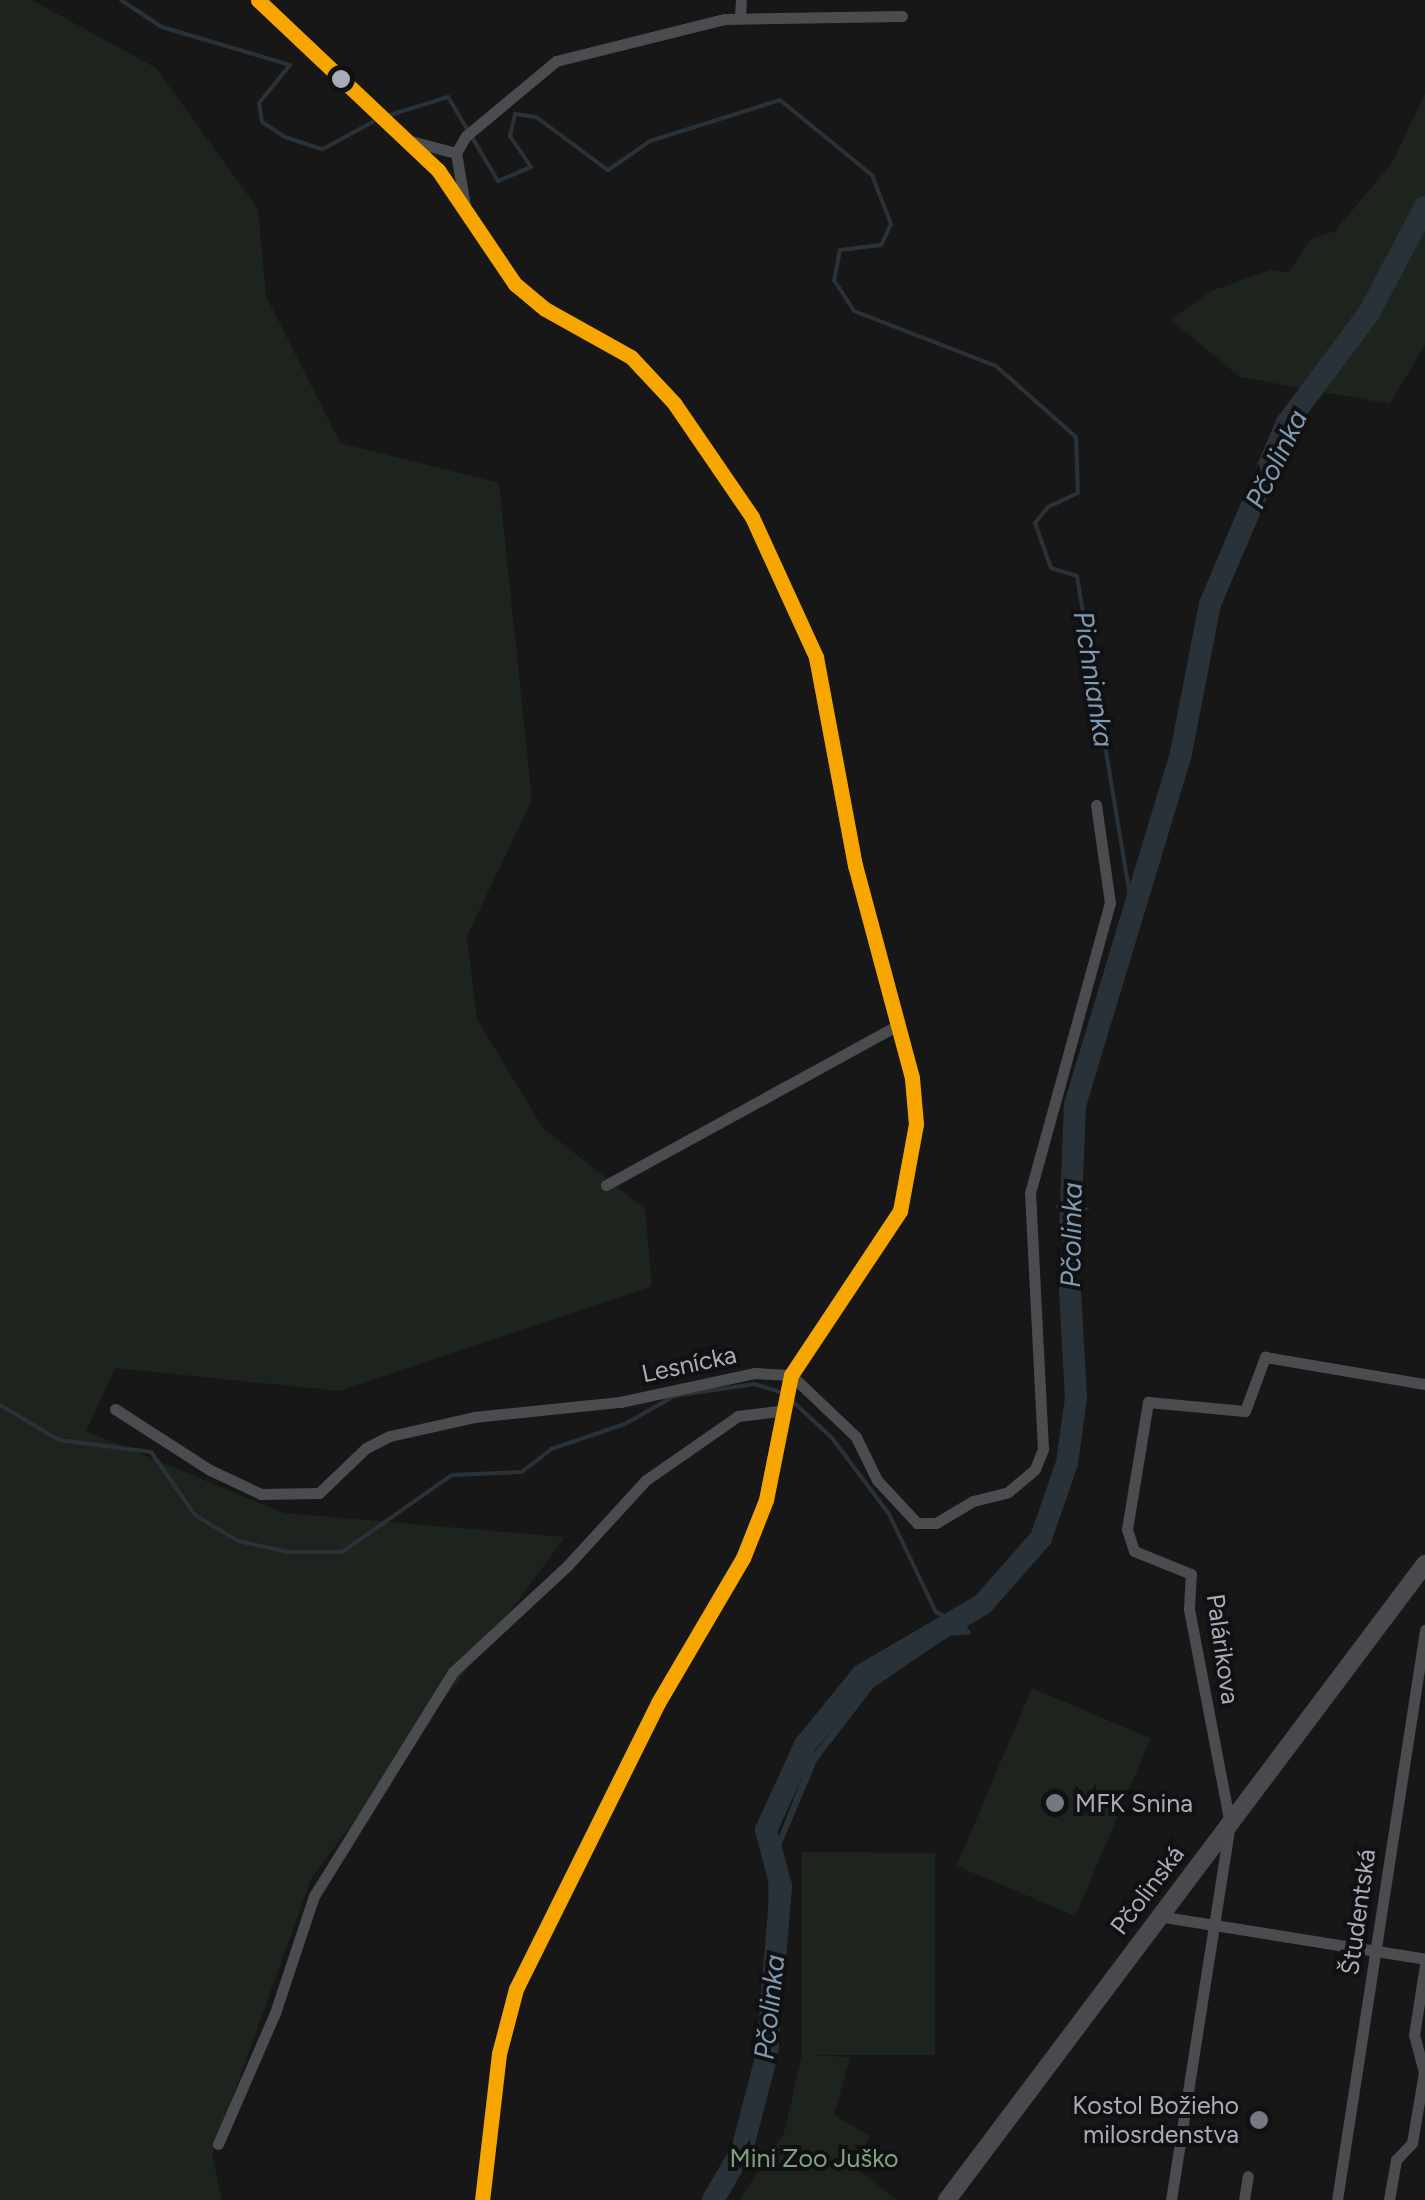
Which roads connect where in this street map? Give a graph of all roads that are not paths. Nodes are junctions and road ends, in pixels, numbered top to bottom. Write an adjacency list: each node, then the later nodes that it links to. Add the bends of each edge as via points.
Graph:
1 (258, 0): 5 (street)
2 (740, 0): 4 (street)
3 (902, 16): 4 (street)
4 (740, 18): 6 (street, via 690,24 556,61 522,83)
5 (406, 140): 6 (street); 7 (street)
6 (456, 153): 7 (street)
7 (466, 206): 9 (street, via 516,284 545,309 630,357 674,403 752,516 816,656 855,866)
8 (1096, 805): 11 (street, via 1110,904 1030,1193 1042,1449 1034,1468 1008,1492 936,1523 917,1523 878,1480 856,1437)
9 (896, 1026): 10 (street); 11 (street, via 912,1078 916,1124 900,1211)
10 (606, 1185)
11 (791, 1375): 13 (street, Lesnícka, via 754,1373 620,1402 474,1417 390,1436 366,1448 319,1492 262,1494 210,1470); 14 (street)
12 (1425, 1384): 17 (street, Palárikova, via 1265,1357 1251,1408 1148,1402 1126,1528 1134,1551 1191,1574 1190,1609)
13 (116, 1409)
14 (780, 1410): 22 (street, via 738,1416 646,1480 568,1565 453,1672 314,1896 275,2012); 24 (street, via 766,1500 743,1558 658,1703 516,1989 499,2054)
15 (1425, 1564): 17 (main road, Pčolinská)
16 (1425, 1630): 20 (street, Študentská)
17 (1230, 1824): 18 (main road, Pčolinská); 19 (street, Palárikova)
18 (1158, 1916): 19 (street); 25 (main road, Pčolinská)
19 (1211, 1926): 20 (street); 26 (street, Palárikova)
20 (1375, 1951): 21 (street); 28 (street, Študentská)
21 (1425, 1962): 29 (street, via 1414,2035 1424,2072 1412,2143 1396,2160)
22 (218, 2144)
23 (1248, 2176): 27 (street)
24 (482, 2200)
25 (947, 2200)
26 (1171, 2200)
27 (1244, 2200)
28 (1337, 2200)
29 (1388, 2200)

